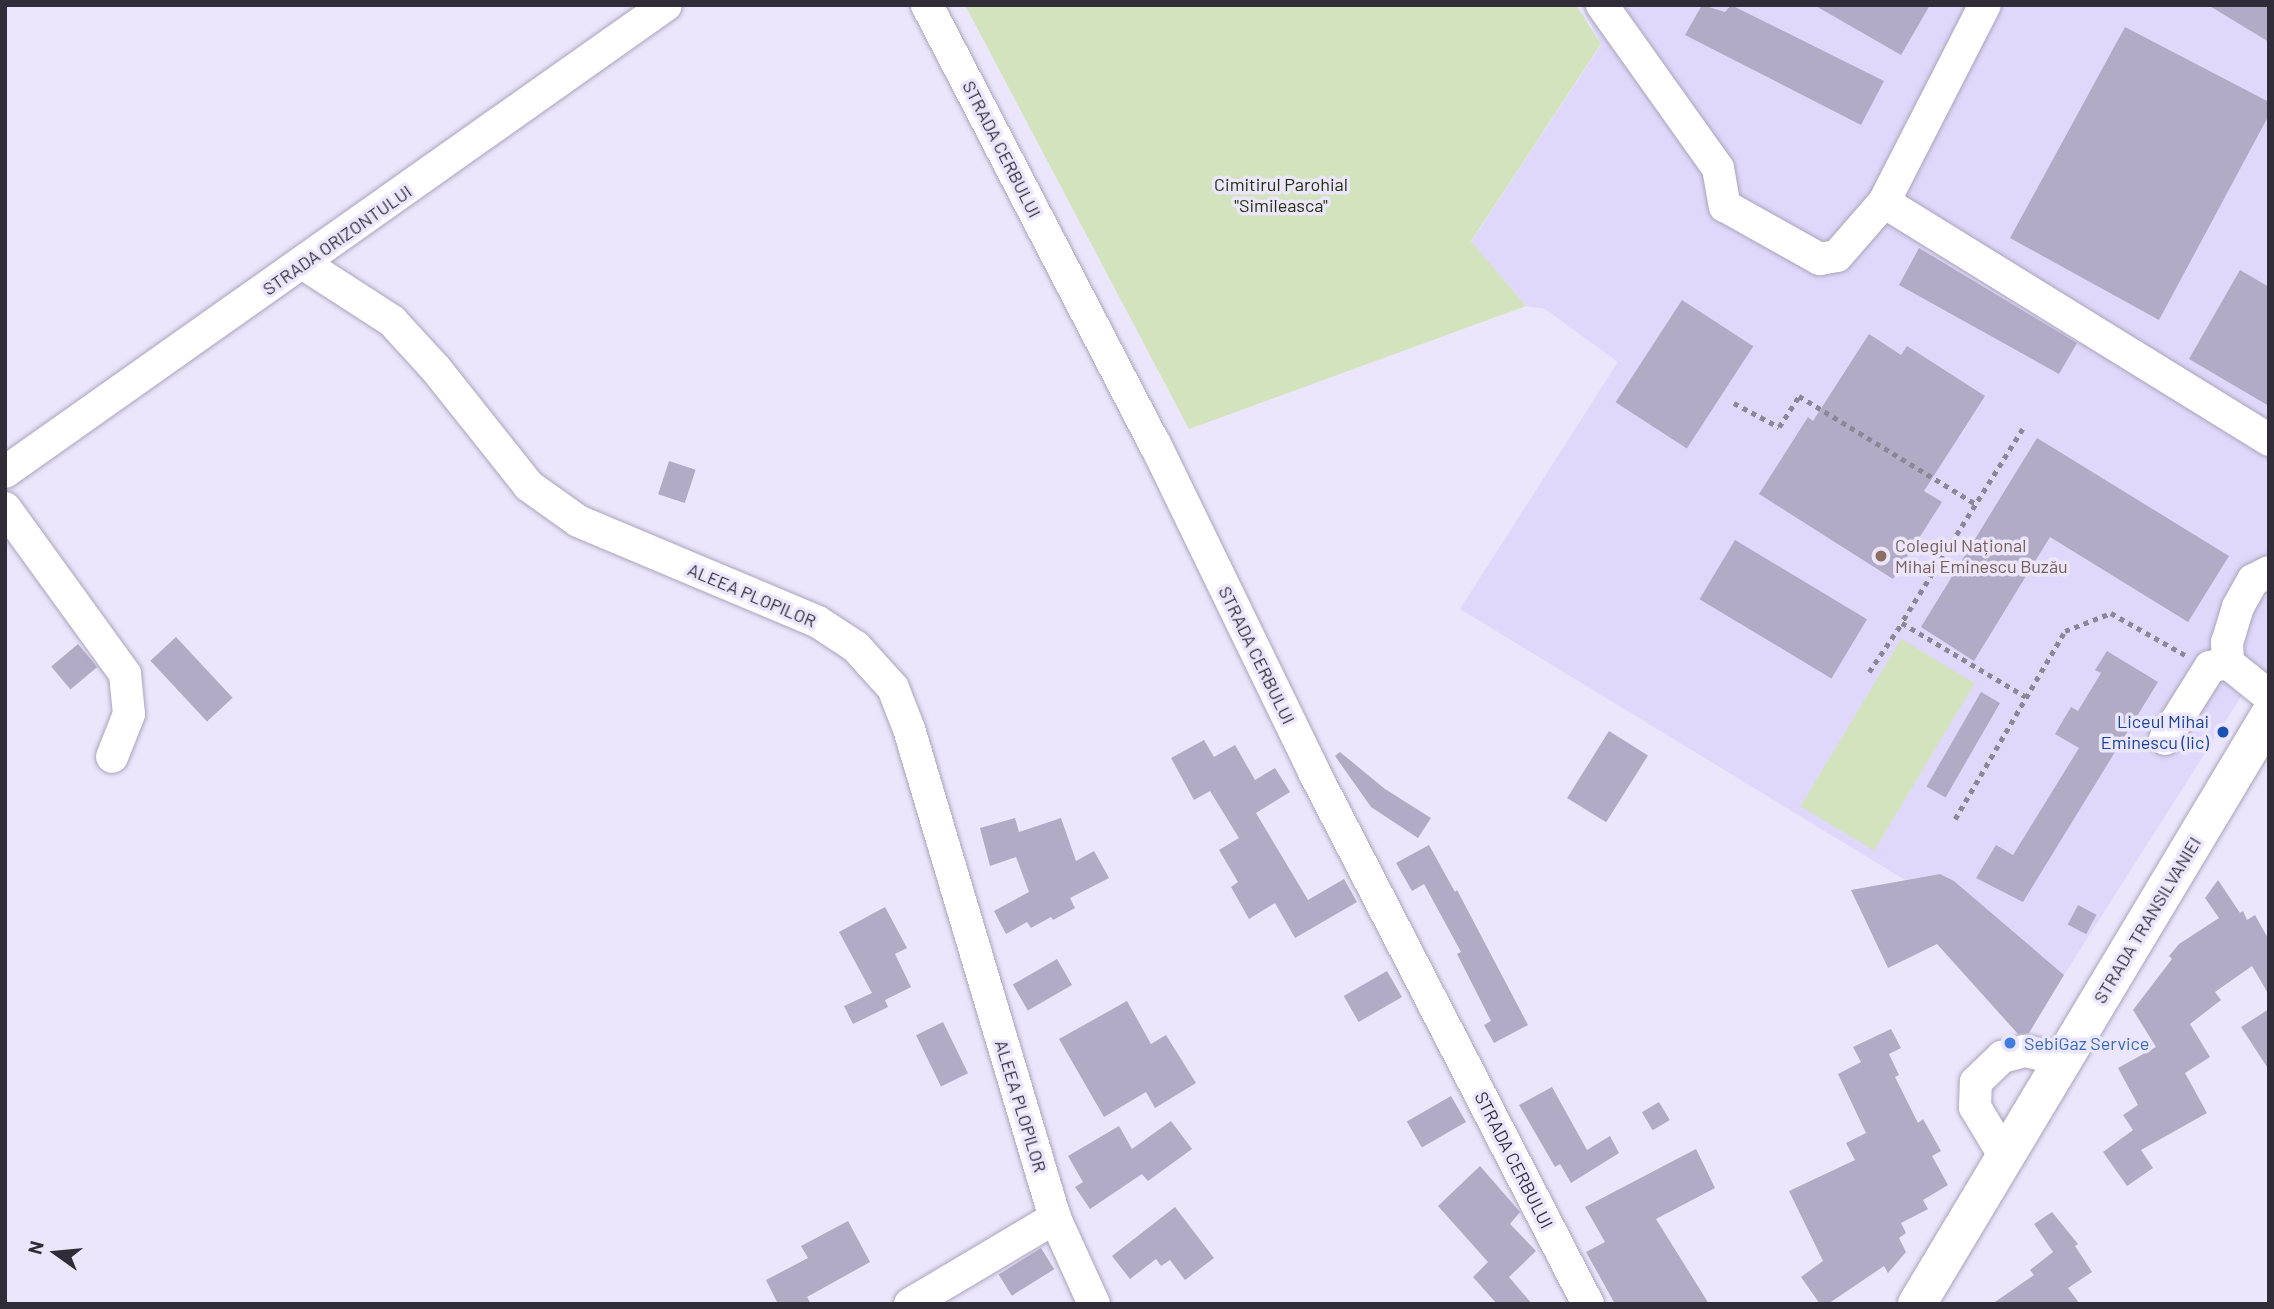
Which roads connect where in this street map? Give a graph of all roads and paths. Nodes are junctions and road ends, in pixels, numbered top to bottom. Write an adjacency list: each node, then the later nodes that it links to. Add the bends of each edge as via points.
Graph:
1 (666, 5): 6 (street, STRADA ORIZONTULUI)
2 (927, 5): 28 (street, STRADA CERBULUI, via 1149,431 1314,772)
3 (1602, 5): 5 (street, via 1718,168 1725,206 1820,259 1837,256)
4 (1985, 5): 5 (street)
5 (1884, 202): 9 (street)
6 (304, 264): 10 (street, STRADA ORIZONTULUI); 25 (street, ALEEA PLOPILOR, via 392,321 529,486 578,521 818,622 856,647 892,688 913,742)
7 (1734, 403): 11 (path, via 1779,427 1799,396)
8 (2023, 429): 11 (path)
9 (2269, 440)
10 (5, 472)
11 (1976, 504): 14 (path)
12 (5, 508): 21 (street, via 125,674 129,713)
13 (2269, 572): 15 (street, via 2253,580 2238,607)
14 (1902, 624): 16 (path); 18 (path)
15 (2222, 657): 17 (street); 18 (path, via 2111,613 2065,631); 20 (street)
16 (1869, 672)
17 (2269, 696)
18 (2026, 697): 22 (path)
19 (2269, 716): 23 (main road, STRADA TRANSILVANIEI)
20 (2165, 739)
21 (112, 757)
22 (1955, 819)
23 (2063, 1060): 24 (main road, STRADA TRANSILVANIEI); 24 (street, via 2025,1051 2002,1057 1976,1082 1975,1107)
24 (2005, 1157): 29 (main road, STRADA TRANSILVANIEI)
25 (1055, 1217): 26 (street); 27 (street, ALEEA PLOPILOR)
26 (910, 1304)
27 (1094, 1304)
28 (1588, 1304)
29 (1917, 1304)

